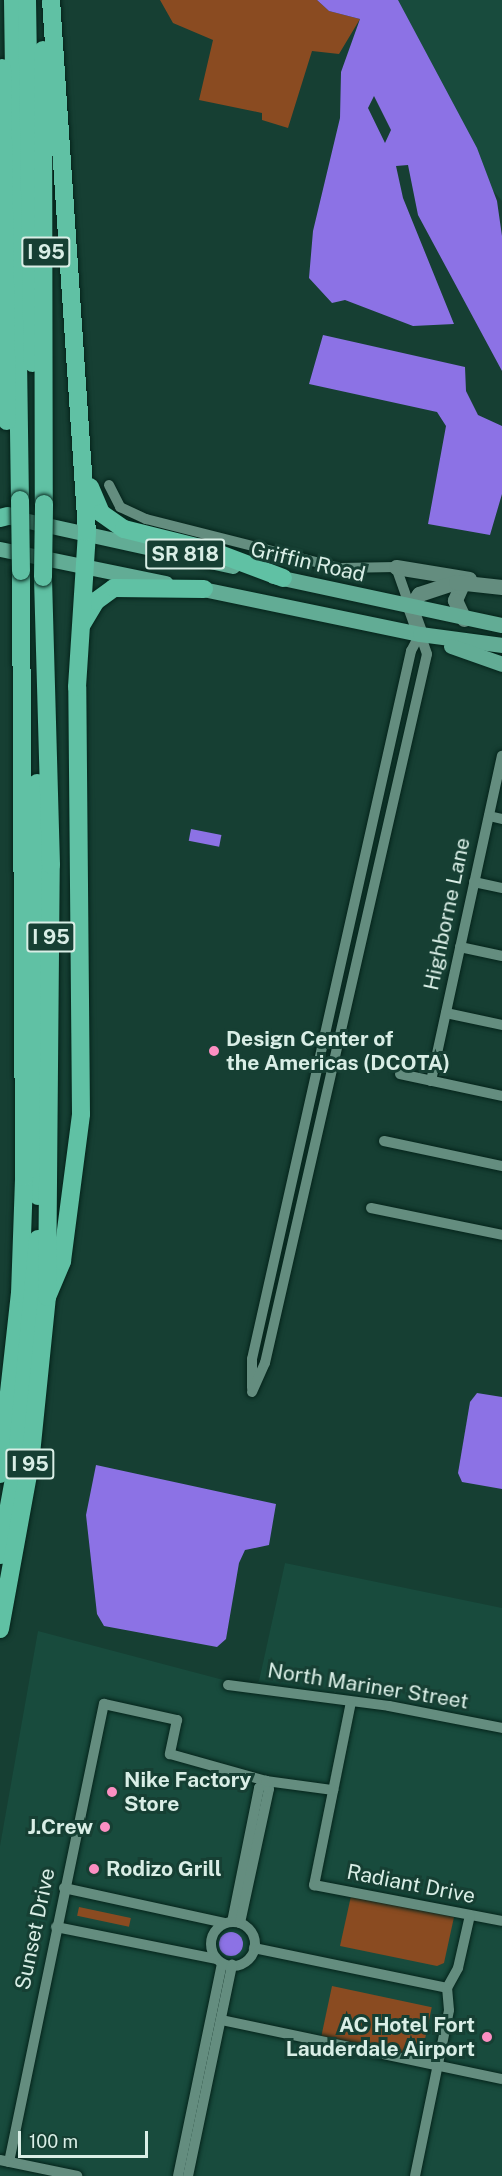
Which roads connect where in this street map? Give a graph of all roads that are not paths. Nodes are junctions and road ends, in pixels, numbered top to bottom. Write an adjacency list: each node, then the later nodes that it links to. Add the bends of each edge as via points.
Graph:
1 (2, 0): 8 (highway, I 95)
2 (13, 0): 8 (highway)
3 (27, 0): 8 (highway)
4 (42, 0): 8 (highway, I 95)
5 (51, 0): 6 (highway)
6 (84, 476): 9 (highway); 14 (highway, via 94,501 112,523)
7 (109, 484): 11 (street, via 118,504 139,517 329,565)
8 (16, 508): 9 (main road, Griffin Road / SR 818); 13 (highway, I 95); 13 (highway, I 95, bridge)
9 (87, 532): 12 (highway); 14 (main road, Griffin Road / SR 818)
10 (0, 549): 12 (main road, SR 818)
11 (396, 567): 16 (street, via 429,568); 19 (street)
12 (84, 568): 18 (main road, SR 818); 22 (highway)
13 (27, 573): 42 (highway, I 95, via 51,865); 43 (highway, I 95, via 9,1292); 44 (highway, via 24,1177 20,1294); 45 (highway, via 38,1237 16,1468)
14 (283, 578): 19 (main road, Griffin Road / SR 818)
15 (463, 582): 16 (street); 19 (street, via 422,592); 20 (street, via 455,600)
16 (483, 584): 17 (street)
17 (502, 587)
18 (204, 589): 22 (highway, via 120,586 96,601); 23 (main road, SR 818)
19 (410, 607): 20 (main road, Griffin Road / SR 818); 23 (street)
20 (464, 619): 21 (main road, Griffin Road / SR 818)
21 (502, 625)
22 (81, 626): 42 (highway, via 81,1114 62,1261)
23 (420, 634): 23 (street, via 411,651 252,1359 252,1392 265,1363 427,654); 24 (main road, SR 818); 25 (main road)
24 (502, 645)
25 (502, 664)
26 (502, 756): 27 (street, Highborne Lane)
27 (489, 816): 28 (street); 29 (street, Highborne Lane)
28 (502, 819)
29 (474, 882): 30 (street); 31 (street, Highborne Lane)
30 (502, 888)
31 (460, 947): 32 (street); 33 (street, Highborne Lane)
32 (502, 956)
33 (446, 1013): 34 (street); 36 (street, Highborne Lane)
34 (502, 1025)
35 (400, 1074): 36 (street)
36 (431, 1081): 37 (street)
37 (502, 1096)
38 (384, 1141): 39 (street)
39 (502, 1166)
40 (371, 1208): 41 (street)
41 (502, 1235)
42 (47, 1297): 46 (highway, I 95, via 30,1464)
43 (0, 1367)
44 (0, 1474)
45 (0, 1555)
46 (0, 1629)
47 (228, 1684): 48 (street, North Mariner Street)
48 (351, 1702): 49 (street, North Mariner Street); 51 (street)
49 (502, 1728)
50 (266, 1781): 51 (street); 52 (street, Sunset Drive, via 170,1754 177,1720 104,1704); 55 (street, via 269,1789)
51 (333, 1790): 53 (street, Radiant Drive, via 314,1885)
52 (64, 1888): 55 (street); 56 (street, Sunset Drive)
53 (470, 1915): 54 (street, Radiant Drive); 59 (street, via 458,1968)
54 (502, 1921)
55 (232, 1923): 57 (street, via 250,1930); 58 (street, via 211,1939)
56 (56, 1928): 58 (street); 63 (street, Sunset Drive)
57 (254, 1948): 58 (street, via 248,1959); 59 (street)
58 (224, 1962): 60 (street); 65 (street)
59 (447, 1988): 61 (street, via 449,2010)
60 (221, 2020): 61 (street); 66 (street)
61 (437, 2066): 62 (street); 67 (street)
62 (502, 2079)
63 (5, 2161): 64 (street)
64 (77, 2176)
65 (178, 2176)
66 (188, 2176)
67 (415, 2176)

